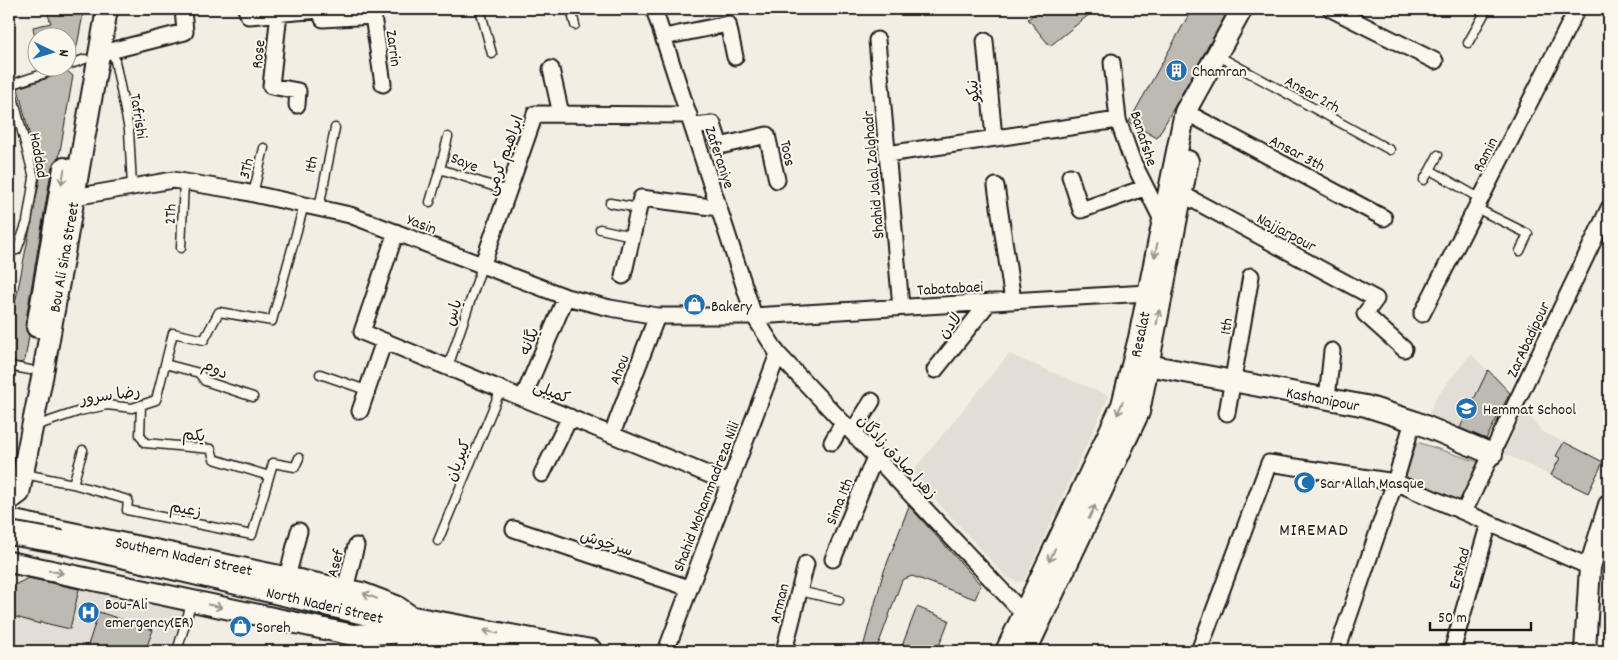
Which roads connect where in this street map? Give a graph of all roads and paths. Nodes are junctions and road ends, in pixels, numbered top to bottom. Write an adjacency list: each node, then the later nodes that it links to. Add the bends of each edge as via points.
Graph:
1 (93, 9): 20 (main road, Bou Ali Sina Street)
2 (106, 9): 20 (main road, Bou Ali Sina Street)
3 (183, 9): 20 (street, via 185,32)
4 (246, 9): 13 (street, via 250,16)
5 (480, 9): 19 (lane)
6 (571, 9): 14 (lane)
7 (654, 9): 15 (street, Zaferaniye)
8 (1242, 9): 62 (main road, Resalat, via 1184,112)
9 (1252, 9): 22 (main road, Resalat)
10 (1331, 9): 23 (street)
11 (1487, 9): 18 (lane)
12 (1577, 9): 56 (street, Ramin)
13 (279, 14): 27 (street, Zarrin, via 320,10 323,19 373,16); 29 (street, Rose, via 271,86 298,91)
14 (575, 25)
15 (664, 37): 21 (street, via 728,24); 33 (street, Zaferaniye)
16 (877, 40): 39 (street, Shahid Jalal Zolghadr)
17 (986, 41): 36 (street, نیکو)
18 (1468, 43)
19 (492, 54)
20 (91, 57): 47 (lane, Tafrishi, via 129,130); 53 (main road, Bou Ali Sina Street); 88 (main road, Bou Ali Sina Street, one-way to 88, via 48,258)
21 (735, 57)
22 (1224, 59): 31 (main road, Resalat); 38 (lane, Ansar 2rh)
23 (1435, 61)
24 (1112, 62): 32 (street, Banafshe)
25 (551, 69): 30 (street)
26 (31, 78): 28 (lane)
27 (383, 84)
28 (10, 85): 67 (lane, Haddad, via 34,178 27,222 18,250)
29 (297, 105)
30 (561, 114): 33 (street, ابراهیم کرمی); 50 (street, ابراهیم کرمی, via 535,114)
31 (1195, 117): 52 (main road, Resalat); 61 (street, Ansar 3th)
32 (1118, 120): 36 (street); 49 (street, Banafshe)
33 (691, 121): 44 (street, Toos, via 713,124 720,146 767,136); 59 (street, Zaferaniye)
34 (335, 128): 57 (lane, 1th)
35 (448, 137): 41 (lane, Saye)
36 (994, 138): 39 (street)
37 (264, 148): 51 (lane, 3Th)
38 (1390, 150)
39 (887, 154): 76 (street, Shahid Jalal Zolghadr)
40 (1438, 155): 42 (lane)
41 (440, 169): 50 (lane, Saye); 54 (lane)
42 (1430, 170): 45 (lane); 56 (lane)
43 (1070, 176): 49 (street, via 1080,210)
44 (777, 180)
45 (1424, 180)
46 (184, 182): 47 (street, Yasin, via 173,180); 51 (street, Yasin); 66 (lane, 2Th)
47 (132, 186): 53 (street, Yasin)
48 (996, 186): 74 (street)
49 (1144, 188): 62 (street, Banafshe)
50 (508, 191): 69 (street, ابراهیم کرمی)
51 (253, 194): 57 (street, Yasin)
52 (1182, 194): 81 (street, Najjarpour, via 1376,299 1364,314); 85 (main road, Resalat, one-way to 52)
53 (74, 197): 104 (main road, Bou Ali Sina Street)
54 (430, 202)
55 (610, 203): 58 (lane)
56 (1478, 204): 68 (lane, via 1528,234); 77 (street, Ramin)
57 (311, 206): 64 (street, Yasin, via 350,215); 84 (lane, رضا سرور, via 272,321 220,312 204,340 173,333)
58 (639, 208): 59 (street, via 641,198); 65 (street)
59 (719, 208): 79 (street, Zaferaniye)
60 (1609, 208): 109 (street, ZarAbadipour)
61 (1384, 218)
62 (1162, 220): 72 (main road, Resalat, one-way to 72)
63 (600, 229): 65 (lane)
64 (396, 232): 69 (street, Yasin); 80 (street, کمیلی, via 362,332)
65 (632, 236): 70 (street)
66 (181, 248)
67 (9, 251)
68 (1520, 251)
69 (482, 266): 73 (street, Yasin); 87 (lane, یاس)
70 (623, 276)
71 (1251, 276): 91 (street, 1th)
72 (1147, 293): 74 (street, Tabatabaei); 85 (main road, Resalat)
73 (566, 297): 78 (street, Yasin); 95 (street, یگانه)
74 (1013, 301): 75 (street, Tabatabaei)
75 (989, 302): 76 (street, Tabatabaei); 89 (street, لادن)
76 (901, 307): 79 (street, Tabatabaei)
77 (1422, 314)
78 (657, 316): 79 (street, Yasin); 105 (street, Ahou)
79 (754, 316): 83 (street, زهرا صادق زادگان)
80 (384, 341): 87 (street, کمیلی); 93 (street)
81 (1404, 349)
82 (1332, 351): 96 (street)
83 (778, 354): 103 (street, زهرا صادق زادگان); 116 (street, Shahid Mohammadreza Nili)
84 (165, 364): 94 (lane, دوم, via 199,373 205,382); 98 (lane, رضا سرور, via 156,400)
85 (1141, 364): 91 (main road, Kashanipour); 138 (main road, Resalat, via 1139,412)
86 (9, 366): 88 (lane)
87 (448, 367): 92 (street, کمیلی)
88 (30, 370): 114 (main road, Bou Ali Sina Street)
89 (935, 370)
90 (320, 374): 93 (lane)
91 (1233, 381): 96 (main road, Kashanipour); 100 (street)
92 (501, 389): 95 (street, کمیلی); 125 (lane, کبیریان)
93 (366, 390): 99 (street)
94 (253, 397)
95 (523, 398): 101 (street, کمیلی)
96 (1327, 399): 102 (main road, Kashanipour, via 1366,406)
97 (872, 401): 106 (street, via 858,423)
98 (141, 405): 104 (lane, رضا سرور, via 132,408 107,405); 113 (lane, یکم, via 140,435 145,442 211,449 214,459)
99 (360, 410)
100 (1227, 413)
101 (570, 417): 105 (street, کمیلی); 112 (street)
102 (1413, 421): 109 (main road, Kashanipour); 115 (street)
103 (843, 423): 106 (street, زهرا صادق زادگان); 107 (street)
104 (32, 427): 114 (main road, Bou Ali Sina Street)
105 (612, 434): 116 (street, کمیلی)
106 (856, 437): 110 (street, زهرا صادق زادگان)
107 (832, 442)
108 (83, 450): 117 (lane)
109 (1492, 454): 120 (street, ZarAbadipour)
110 (875, 456): 129 (street, Sima 1th); 138 (street, زهرا صادق زادگان)
111 (298, 458): 113 (lane, via 295,467 273,463)
112 (542, 474)
113 (269, 476): 117 (lane, زعیم, via 252,535 128,510 128,500)
114 (16, 478): 117 (lane, زعیم); 118 (main road, Bou Ali Sina Street, via 19,493)
115 (1395, 482): 120 (street); 147 (street, via 1269,463); 148 (street)
116 (730, 483): 133 (street, Shahid Mohammadreza Nili)
117 (74, 484)
118 (9, 500)
119 (1609, 505): 131 (main road)
120 (1464, 512): 121 (street)
121 (1489, 523): 131 (street); 149 (street, Ershad)
122 (12, 527): 127 (main road, Southern Naderi Street, bridge); 132 (main road, Southern Naderi Street)
123 (514, 529): 133 (street, سرخوش)
124 (299, 531): 132 (street)
125 (438, 541)
126 (356, 546): 134 (street, Asef)
127 (60, 550): 128 (main road); 139 (main road, North Naderi Street)
128 (12, 555): 137 (main road, one-way to 137)
129 (833, 560)
130 (806, 564): 135 (street, Arman)
131 (1590, 567): 150 (main road)
132 (287, 577): 134 (main road, Southern Naderi Street)
133 (690, 588): 143 (street, Shahid Mohammadreza Nili)
134 (345, 589): 139 (main road, Southern Naderi Street, one-way to 134, via 396,606)
135 (799, 591): 136 (lane); 144 (street, Arman)
136 (840, 600)
137 (192, 601): 139 (main road, one-way to 139, via 353,635); 140 (lane)
138 (1032, 618): 145 (main road, Resalat); 146 (main road, Resalat)
139 (408, 634): 141 (main road, North Naderi Street); 142 (main road, North Naderi Street, one-way to 139)
140 (177, 651)
141 (495, 651)
142 (591, 651)
143 (666, 651)
144 (784, 651)
145 (1006, 651)
146 (1026, 651)
147 (1199, 651)
148 (1336, 651)
149 (1452, 651)
150 (1585, 651)

